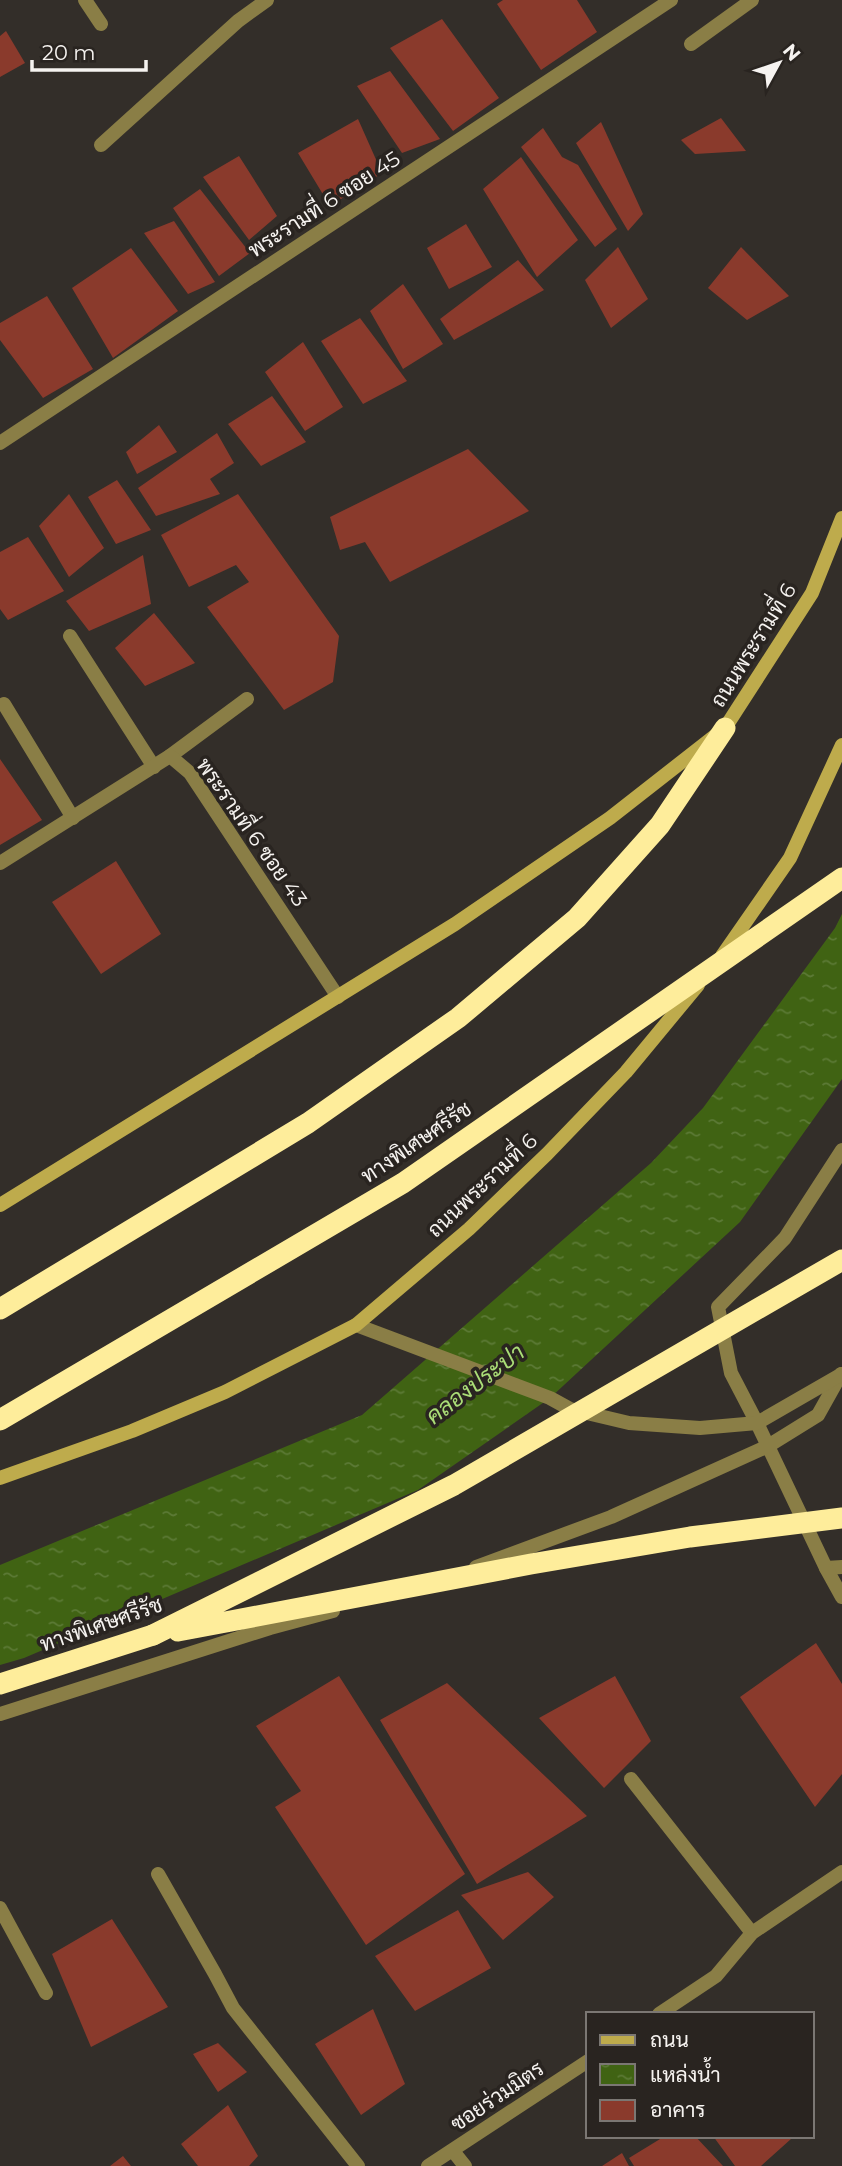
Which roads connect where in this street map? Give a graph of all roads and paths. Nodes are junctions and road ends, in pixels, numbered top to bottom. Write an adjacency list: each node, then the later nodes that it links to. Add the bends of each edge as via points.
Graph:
1 (85, 0): 5 (street)
2 (267, 0): 7 (street)
3 (670, 0): 8 (street, พระรามที่ 6 ซอย 45)
4 (752, 0): 6 (street)
5 (101, 24)
6 (691, 44)
7 (101, 145)
8 (0, 443)
9 (842, 518): 13 (main road, ถนนพระรามที่ 6, via 812,593)
10 (70, 636): 16 (street)
11 (247, 699): 15 (street)
12 (4, 704): 17 (street)
13 (725, 728): 20 (main road, ถนนพระรามที่ 6, via 599,826 455,925); 24 (highway, via 660,825 577,918 458,1018 308,1123)
14 (842, 745): 25 (main road, ถนนพระรามที่ 6, via 790,858 721,957 626,1072 469,1229)
15 (170, 756): 16 (street, พระรามที่ 6 ซอย 43); 20 (street, พระรามที่ 6 ซอย 43, via 190,773)
16 (154, 767): 17 (street, พระรามที่ 6 ซอย 43)
17 (73, 818): 18 (street, พระรามที่ 6 ซอย 43)
18 (0, 863)
19 (842, 878): 27 (highway, ทางพิเศษศรีรัช, bridge, via 402,1183)
20 (338, 997): 22 (main road, ถนนพระรามที่ 6)
21 (842, 1150): 28 (street, via 785,1238 718,1307 731,1373)
22 (0, 1205)
23 (842, 1260): 35 (highway, ทางพิเศษศรีรัช, bridge, via 454,1485)
24 (0, 1309)
25 (356, 1325): 28 (street, via 570,1409 629,1423 700,1428); 30 (main road, ถนนพระรามที่ 6, via 225,1392)
26 (842, 1374): 28 (street); 29 (street, via 818,1415)
27 (0, 1420)
28 (757, 1423): 29 (street)
29 (768, 1446): 33 (street); 37 (street, via 611,1517 439,1581 270,1628)
30 (0, 1478)
31 (842, 1518): 35 (highway, bridge, via 690,1537)
32 (842, 1567): 33 (street)
33 (826, 1568): 34 (street)
34 (842, 1597)
35 (153, 1635): 36 (highway, ทางพิเศษศรีรัช)
36 (0, 1684)
37 (0, 1714)
38 (631, 1779): 42 (street)
39 (842, 1872): 42 (street)
40 (158, 1874): 47 (street, via 233,2008)
41 (0, 1908): 43 (street)
42 (752, 1933): 44 (street, via 716,1976)
43 (46, 1993)
44 (662, 2012)
45 (586, 2062): 46 (street, ซอยร่วมมิตร)
46 (453, 2151): 48 (street, ซอยร่วมมิตร); 49 (street)
47 (358, 2166)
48 (428, 2166)
49 (465, 2166)

